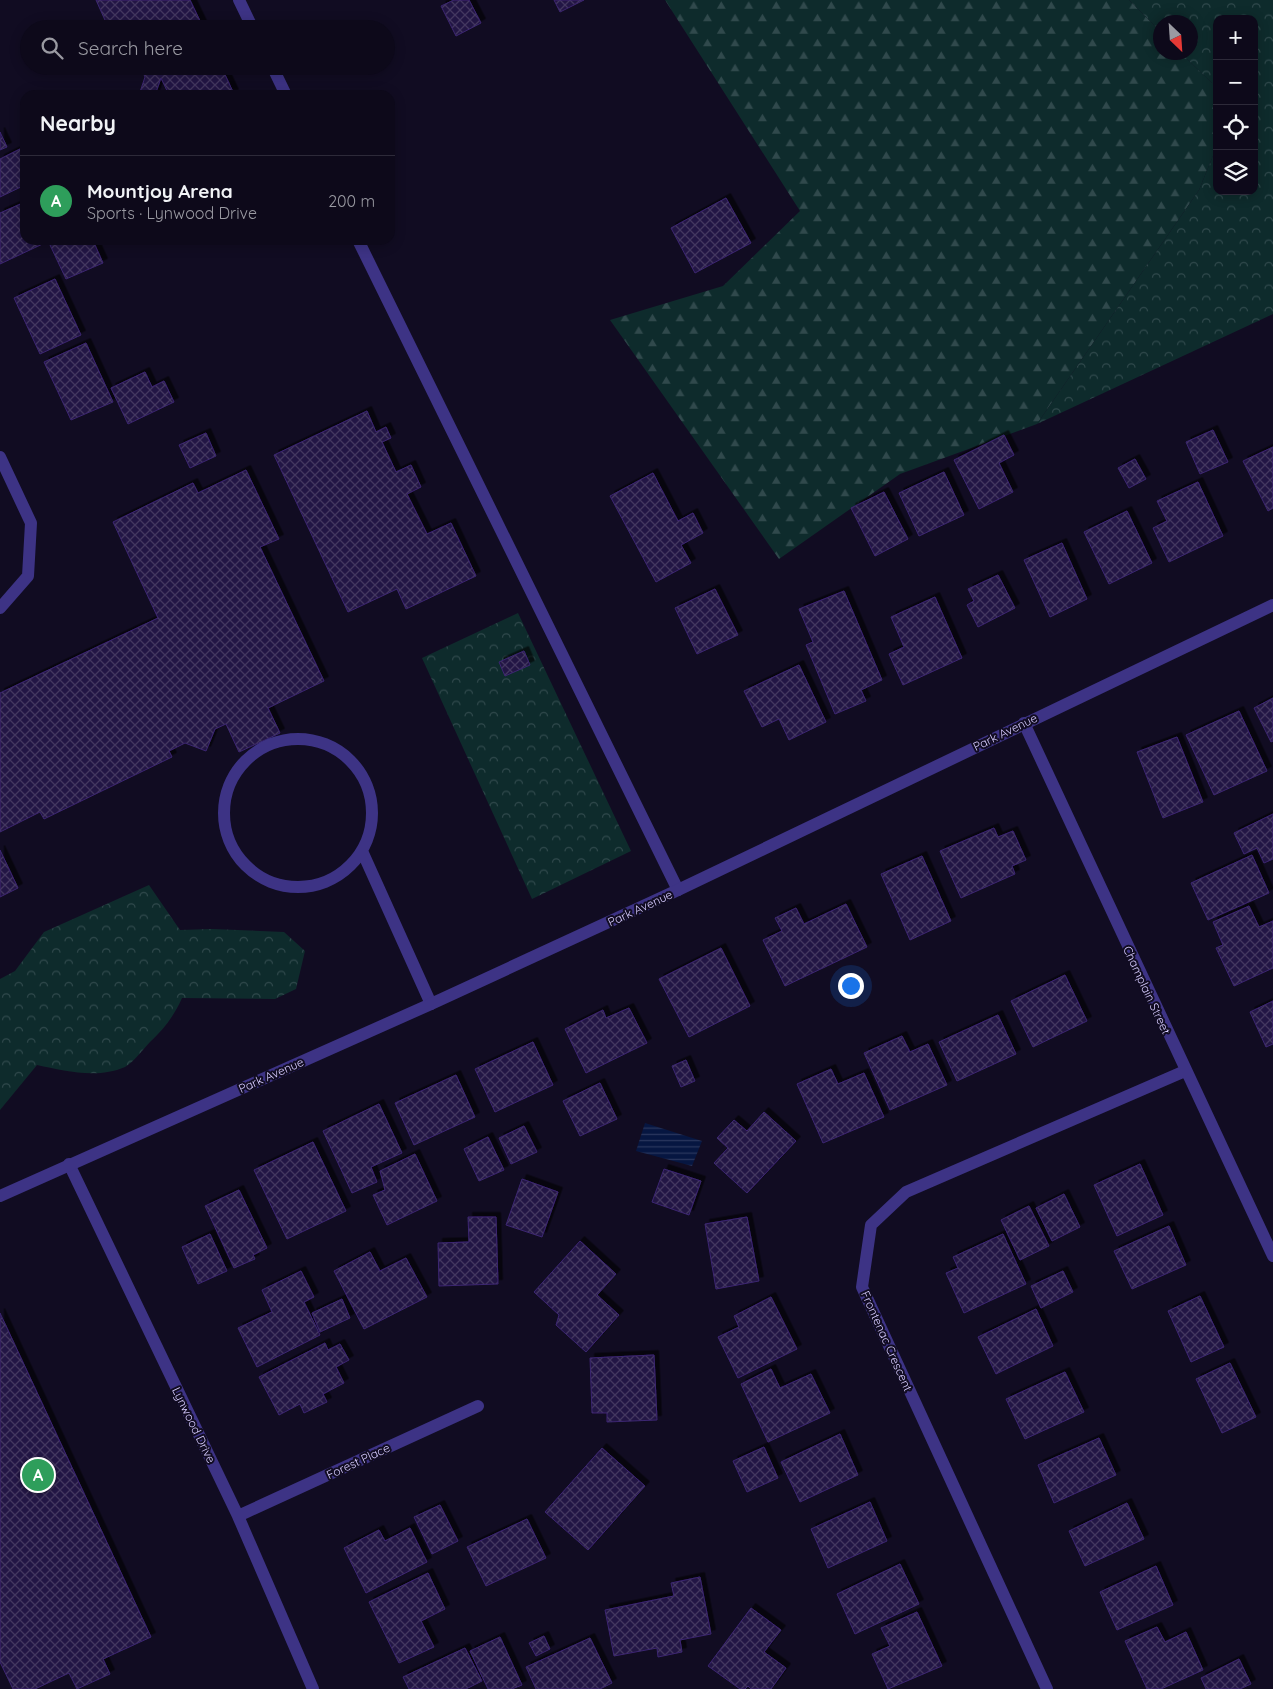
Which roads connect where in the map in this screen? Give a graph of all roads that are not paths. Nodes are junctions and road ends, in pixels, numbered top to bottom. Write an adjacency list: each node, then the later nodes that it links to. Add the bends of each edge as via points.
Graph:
1 (239, 0): 2 (street)
2 (249, 20)
3 (276, 75): 4 (street)
4 (284, 90)
5 (360, 245): 11 (street)
6 (0, 457): 8 (street, via 31,523 28,576)
7 (1273, 605): 9 (street, Park Avenue)
8 (0, 608)
9 (1024, 723): 11 (street, Park Avenue); 13 (street, Champlain Street)
10 (362, 851): 10 (street, via 371,829 372,804 365,780 349,759 328,746 304,739 279,742 256,752 238,770 227,791 224,815 228,838 239,859 257,875 279,885 302,888 326,882 347,870); 12 (street)
11 (678, 890): 12 (street, Park Avenue)
12 (430, 1004): 14 (street, Park Avenue)
13 (1185, 1071): 16 (street, Champlain Street); 20 (street, Frontenac Crescent, via 906,1192 872,1225 862,1287)
14 (70, 1164): 15 (street, Park Avenue); 18 (street, Lynwood Drive)
15 (0, 1196)
16 (1273, 1256)
17 (478, 1406): 18 (street, Forest Place)
18 (238, 1516): 19 (street, Lynwood Drive)
19 (313, 1689)
20 (1047, 1689)

